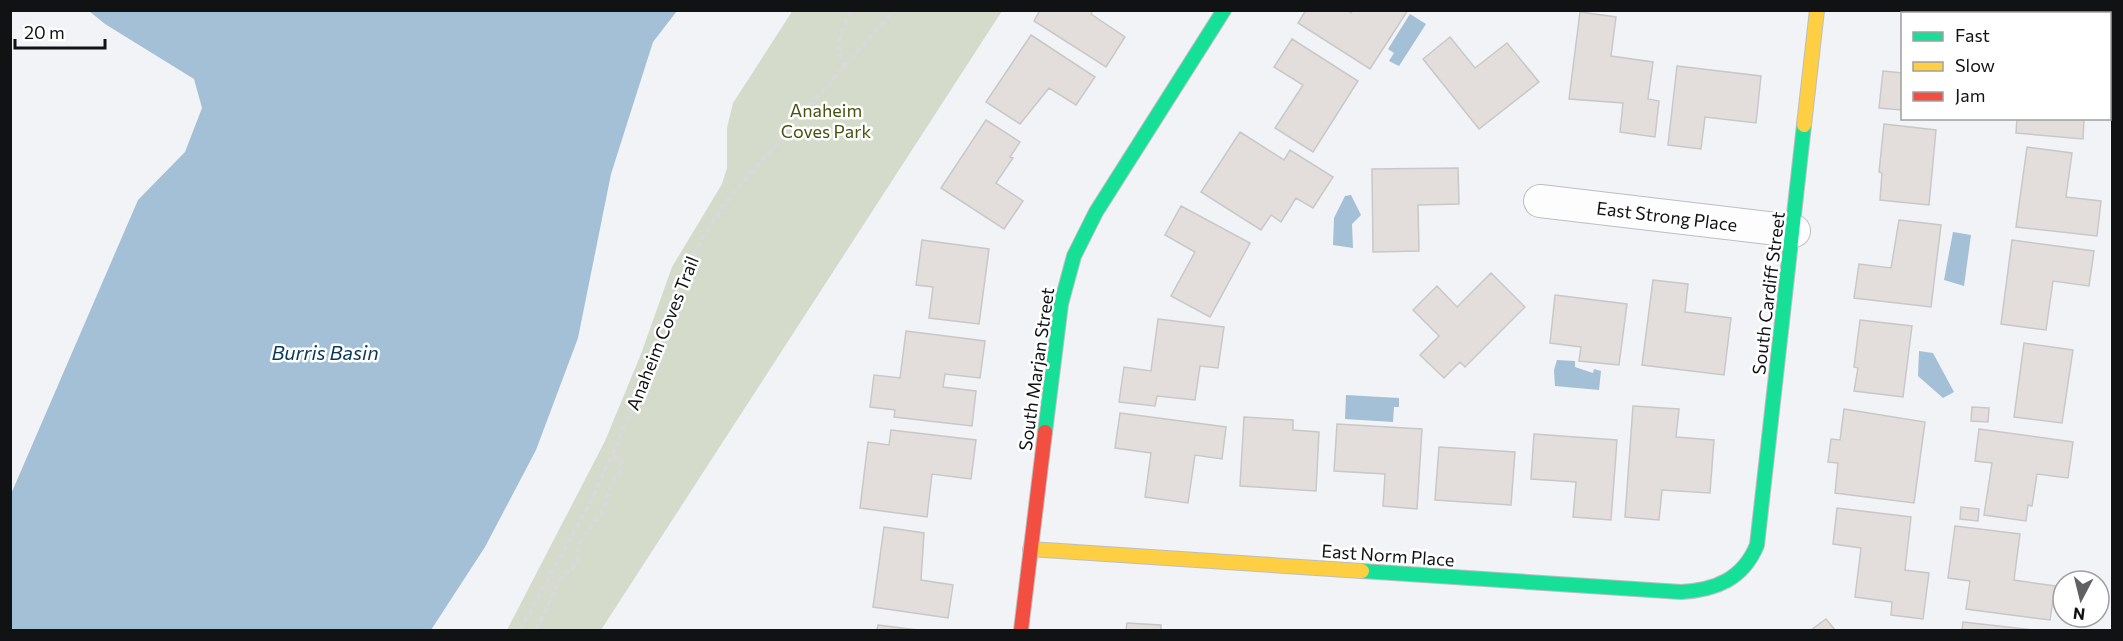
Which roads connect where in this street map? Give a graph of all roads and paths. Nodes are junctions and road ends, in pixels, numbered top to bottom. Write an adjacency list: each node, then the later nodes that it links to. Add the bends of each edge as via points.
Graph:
1 (851, 10): 5 (path, via 839,40 838,53)
2 (894, 10): 5 (path, Anaheim Coves Trail)
3 (1224, 10): 9 (street, South Marjan Street, via 1114,182 1074,256 1061,304)
4 (1817, 10): 7 (street, South Cardiff Street)
5 (845, 68): 8 (path, Anaheim Coves Trail, via 730,197 710,225 679,281 649,369)
6 (1540, 201): 7 (street, East Strong Place)
7 (1794, 231): 10 (street, South Cardiff Street, via 1757,545 1749,565)
8 (612, 455): 11 (path, Anaheim Coves Trail, via 589,506); 12 (path, via 621,460 621,470 601,514 579,543 578,558 572,569 562,575)
9 (1030, 549): 10 (street, East Norm Place, via 1681,592 1715,588); 13 (street, South Marjan Street)
10 (1739, 574)
11 (520, 630)
12 (536, 630)
13 (1021, 630)

